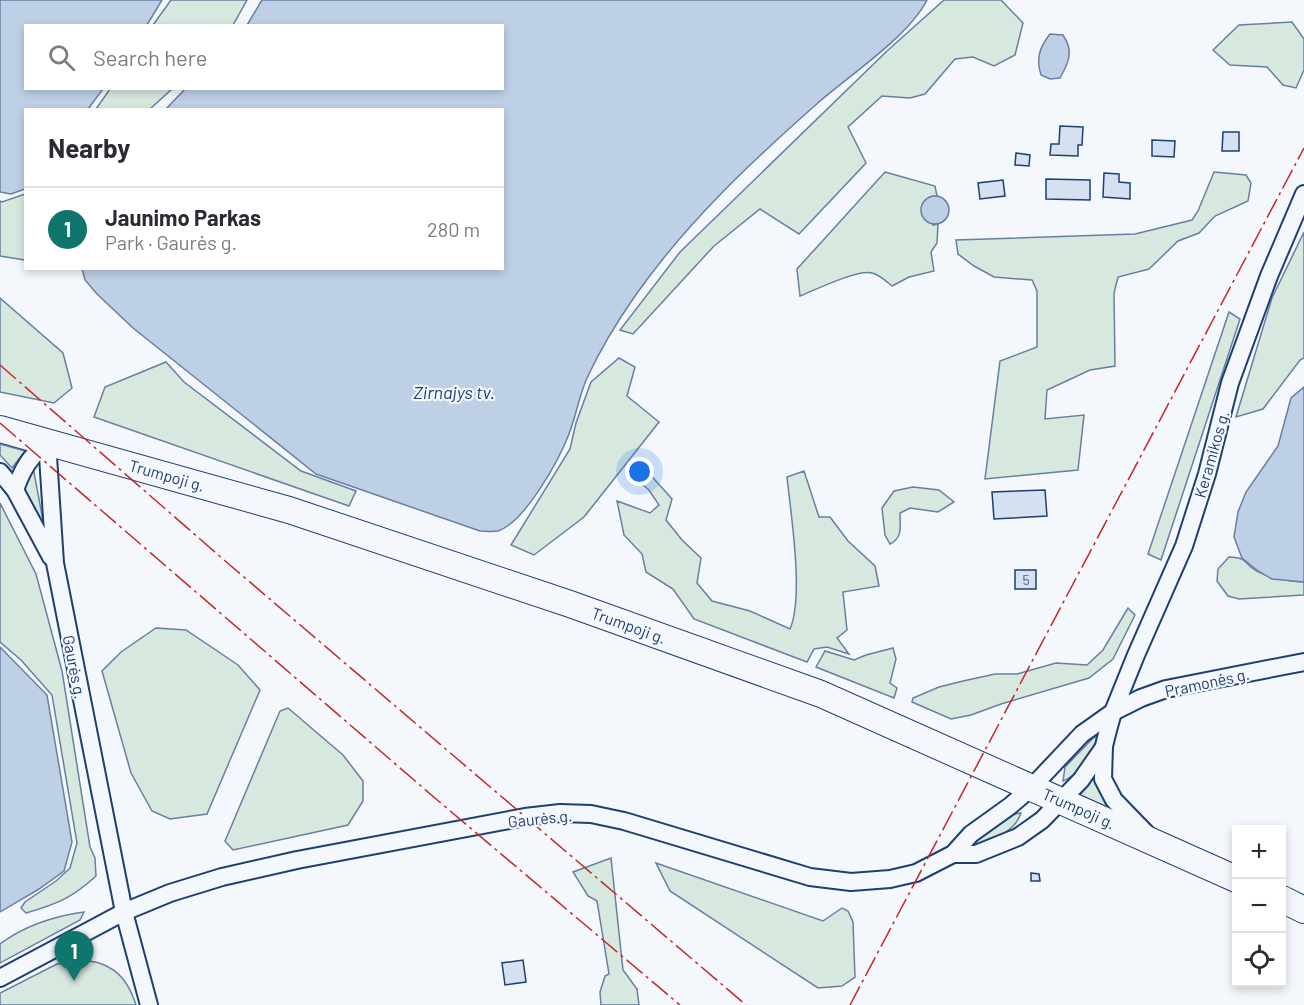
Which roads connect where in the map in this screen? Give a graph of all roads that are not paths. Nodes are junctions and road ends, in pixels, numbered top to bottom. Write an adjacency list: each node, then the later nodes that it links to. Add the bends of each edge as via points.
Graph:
1 (1304, 194): 8 (street, Keramikos g., via 1230,383 1184,546)
2 (0, 429): 3 (main road, Trumpoji g.)
3 (48, 441): 5 (street, via 30,458); 6 (street, Gaurės g.); 10 (main road, Trumpoji g., via 289,510 570,604 821,694)
4 (0, 472): 5 (street, Gaurės g.)
5 (15, 490): 6 (street, Gaurės g.)
6 (55, 564): 17 (street, Gaurės g.)
7 (1304, 662): 8 (street, Pramonės g., via 1166,689)
8 (1113, 712): 9 (street); 10 (street, Pramonės g., via 1083,734)
9 (1104, 746): 11 (street); 12 (street, via 1103,778 1114,800)
10 (1032, 787): 11 (main road, Trumpoji g.); 13 (street, Gaurės g., via 970,834)
11 (1062, 801): 12 (main road, Trumpoji g.); 13 (street, Gaurės g., via 1018,837 976,854)
12 (1156, 844): 14 (main road, Trumpoji g.)
13 (953, 854): 17 (street, Gaurės g., via 916,873 850,882 810,877 624,821 560,813 222,877)
14 (1232, 877)
15 (1286, 901): 16 (main road)
16 (1304, 910)
17 (124, 912): 18 (street, Gaurės g.); 19 (street, Gaurės g.)
18 (0, 978)
19 (149, 1005)

